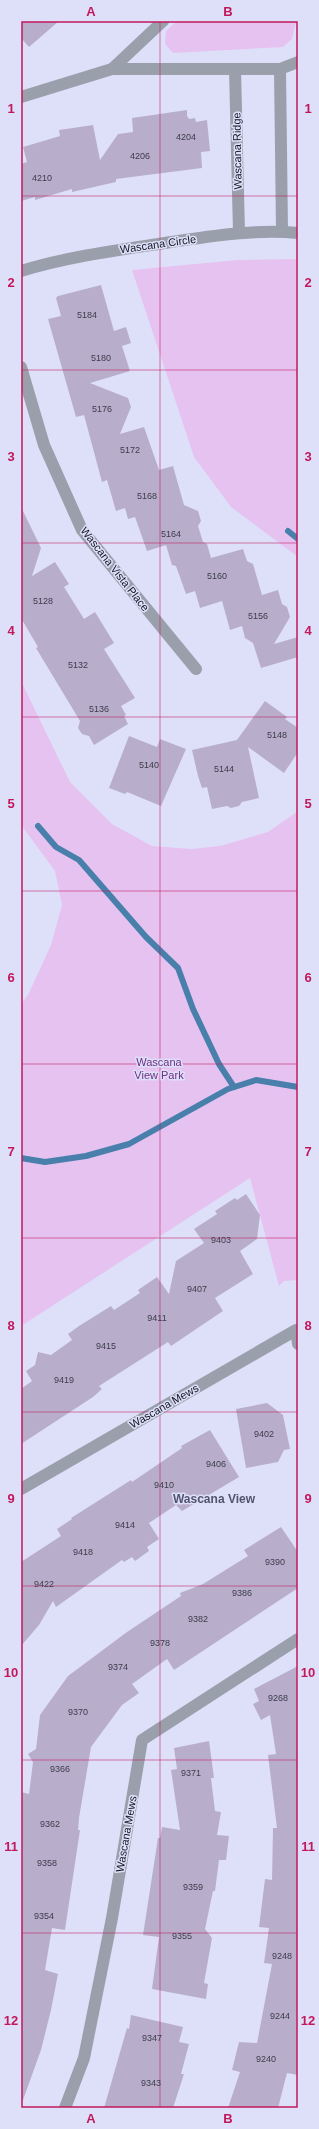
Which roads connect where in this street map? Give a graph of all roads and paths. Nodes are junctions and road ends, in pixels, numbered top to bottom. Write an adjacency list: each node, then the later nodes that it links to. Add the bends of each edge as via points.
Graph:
1 (163, 21): 3 (street)
2 (298, 62): 5 (street)
3 (112, 69): 4 (street); 6 (street)
4 (235, 69): 5 (street); 8 (street, Wascana Ridge)
5 (280, 69): 7 (street)
6 (21, 96)
7 (282, 231): 8 (street, Wascana Circle); 9 (street, Wascana Circle)
8 (239, 233): 10 (street, Wascana Circle, via 86,254)
9 (298, 233)
10 (21, 271)
11 (21, 367): 12 (street, Wascana Vista Place, via 44,445 82,530)
12 (196, 669)
13 (298, 1344): 14 (street, Wascana Mews, via 296,1330)
14 (21, 1490)
15 (298, 1639): 16 (street, Wascana Mews, via 142,1740 112,1918 84,2058)
16 (65, 2108)

